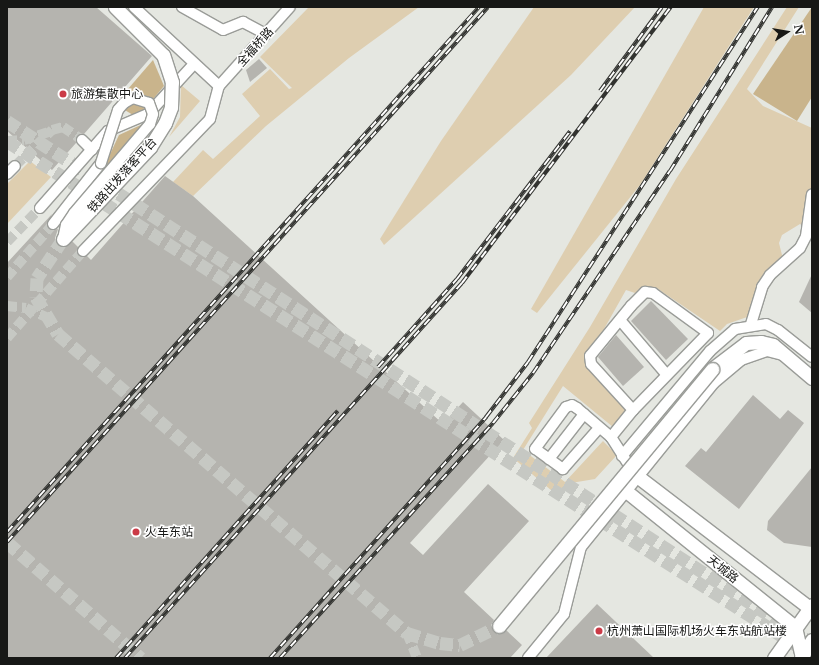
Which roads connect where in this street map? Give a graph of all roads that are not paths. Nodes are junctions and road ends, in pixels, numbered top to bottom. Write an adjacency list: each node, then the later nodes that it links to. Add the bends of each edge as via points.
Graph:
1 (115, 7): 15 (main road, 铁路出发落客平台, bridge, via 163,54 172,82 171,107 165,123 150,147)
2 (134, 7): 6 (street)
3 (182, 7): 5 (street, via 222,30 243,22)
4 (290, 7): 5 (street, 全福桥路)
5 (266, 34): 7 (street, 全福桥路)
6 (194, 64): 7 (street); 9 (street, via 148,114 108,131)
7 (219, 86): 16 (street, via 210,119)
8 (82, 140): 9 (street)
9 (92, 150): 13 (street)
10 (16, 166): 11 (street)
11 (7, 174)
12 (812, 194): 18 (street, via 806,236 800,248 770,275 762,287)
13 (40, 208)
14 (53, 224): 15 (street, bridge, via 101,163 118,110 133,98 149,103 153,114 150,124 74,213 66,225)
15 (63, 239)
16 (83, 252)
17 (620, 320): 21 (street); 21 (street, via 646,292 654,293 708,333); 23 (street, via 590,356 591,364)
18 (751, 324): 20 (street, via 766,324 778,330); 27 (street, via 735,329 721,339)
19 (789, 357): 22 (main road); 29 (street, via 767,351 741,360 726,370); 32 (main road, bridge, via 773,345 761,342 746,343 712,369)
20 (812, 358)
21 (667, 375): 23 (street)
22 (812, 378)
23 (633, 410): 26 (street)
24 (584, 414): 25 (street); 28 (street); 28 (street, via 572,405 566,407 535,449)
25 (600, 428): 26 (street); 28 (street, via 564,469)
26 (611, 437): 27 (street)
27 (622, 456): 29 (street)
28 (549, 459)
29 (636, 476): 30 (street); 31 (main road, 天城路)
30 (626, 490): 33 (main road, 天城路); 35 (street, via 581,547 564,614)
31 (811, 608): 33 (main road)
32 (500, 626)
33 (796, 627): 36 (main road); 37 (main road)
34 (812, 640): 37 (main road)
35 (528, 658)
36 (774, 658)
37 (802, 658)

